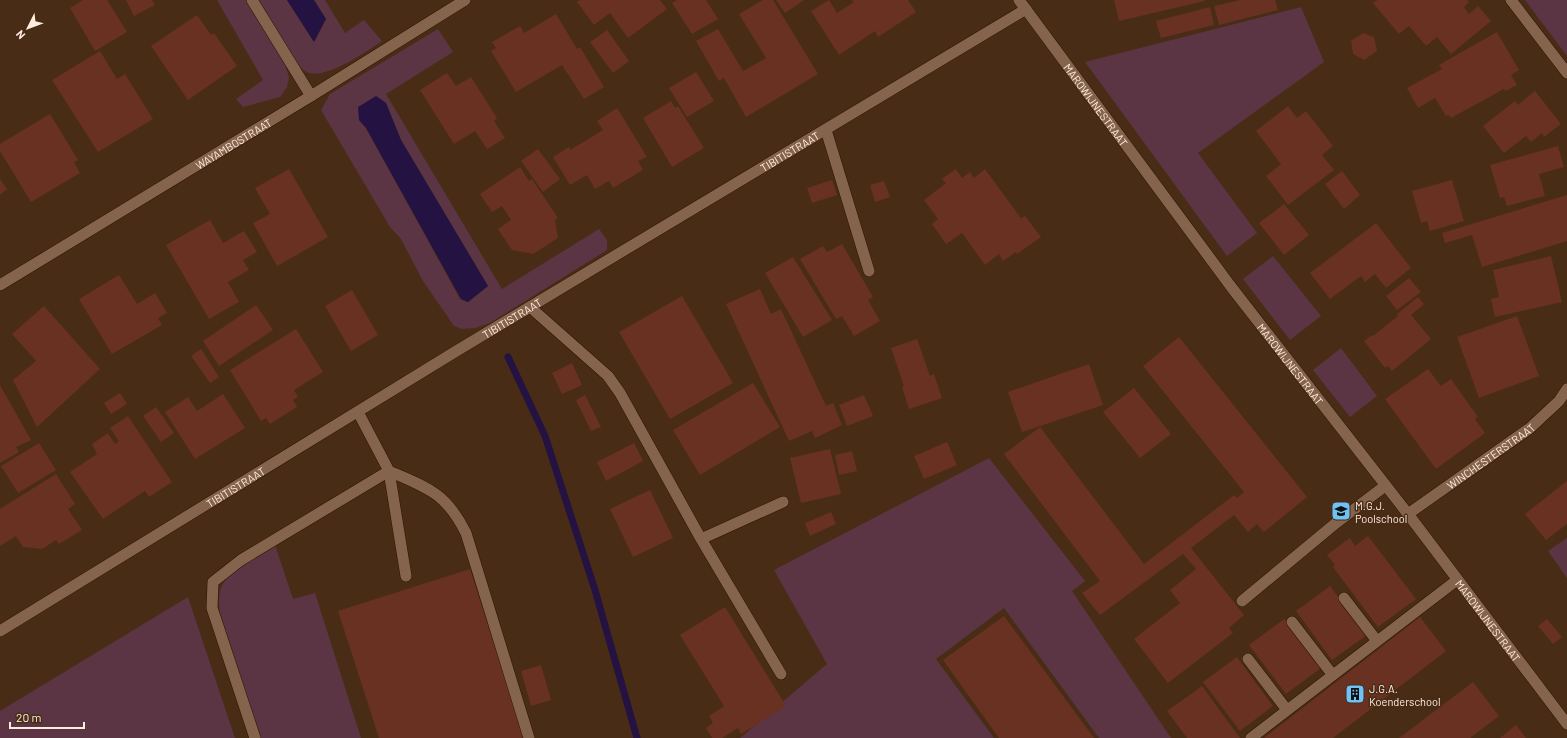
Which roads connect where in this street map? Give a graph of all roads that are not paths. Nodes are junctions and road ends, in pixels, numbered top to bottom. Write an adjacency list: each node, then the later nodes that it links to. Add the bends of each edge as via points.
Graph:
1 (252, 0): 7 (street)
2 (466, 0): 7 (street, WAYAMBOSTRAAT)
3 (1019, 0): 5 (street, MAROWIJNESTRAAT)
4 (1511, 0): 6 (street)
5 (1026, 9): 8 (street, TIBITISTRAAT); 15 (street, MAROWIJNESTRAAT, via 1232,288)
6 (1567, 73)
7 (311, 96): 10 (street, WAYAMBOSTRAAT)
8 (826, 130): 9 (street); 11 (street, TIBITISTRAAT)
9 (869, 271)
10 (0, 285)
11 (530, 307): 13 (street, TIBITISTRAAT); 18 (street, via 608,376)
12 (1567, 389): 17 (street, WINCHESTERSTRAAT, via 1530,428)
13 (358, 412): 14 (street); 24 (street, TIBITISTRAAT)
14 (389, 471): 19 (street); 31 (street, via 241,560 213,582 212,608); 32 (street, via 429,488 458,517 466,533)
15 (1385, 486): 17 (street, MAROWIJNESTRAAT); 22 (street)
16 (783, 502): 18 (street)
17 (1408, 514): 20 (street, MAROWIJNESTRAAT)
18 (701, 539): 27 (street)
19 (406, 576)
20 (1457, 580): 25 (street); 30 (street, MAROWIJNESTRAAT)
21 (1344, 598): 25 (street)
22 (1242, 601)
23 (1292, 622): 28 (street)
24 (0, 631)
25 (1377, 641): 28 (street)
26 (1248, 659): 29 (street)
27 (781, 674)
28 (1332, 674): 29 (street)
29 (1287, 710): 33 (street)
30 (1567, 724)
31 (255, 738)
32 (529, 738)
33 (1251, 738)

